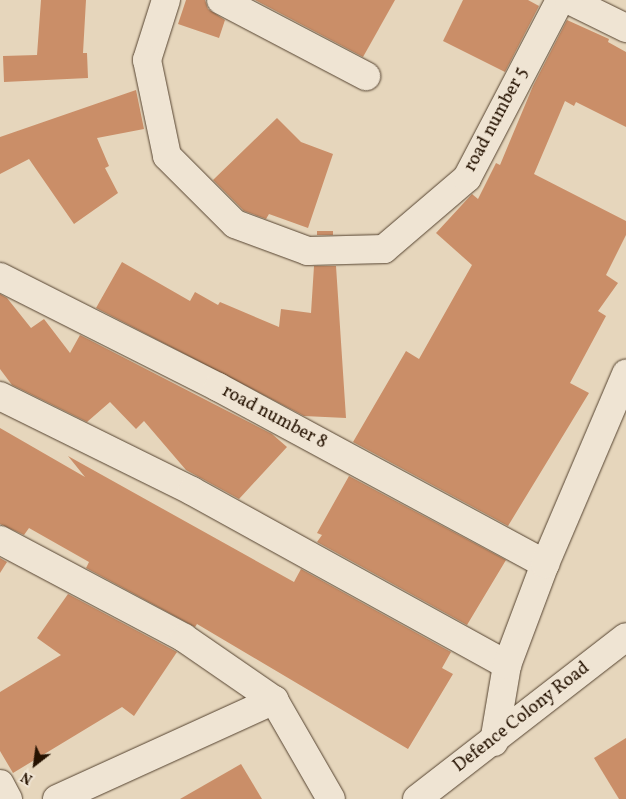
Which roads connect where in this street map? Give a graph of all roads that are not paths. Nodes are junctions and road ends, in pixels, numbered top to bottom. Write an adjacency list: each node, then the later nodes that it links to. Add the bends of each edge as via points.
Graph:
1 (166, 0): 3 (street, road number 5, via 147,60 167,156 235,224 308,250 384,249 467,178)
2 (221, 0): 6 (street)
3 (560, 0)
4 (569, 0): 5 (street)
5 (626, 28)
6 (366, 76)
7 (0, 277): 11 (street, road number 8, via 218,387)
8 (626, 374): 11 (street)
9 (0, 396): 13 (street, via 192,491)
10 (0, 540): 14 (street, via 184,638)
11 (545, 564): 13 (street)
12 (626, 637): 15 (street, Defence Colony Road)
13 (507, 665): 15 (street)
14 (274, 700): 18 (street); 19 (street)
15 (494, 742): 20 (street, Defence Colony Road)
16 (0, 784): 17 (street)
17 (8, 799)
18 (57, 799)
19 (331, 799)
20 (417, 799)

